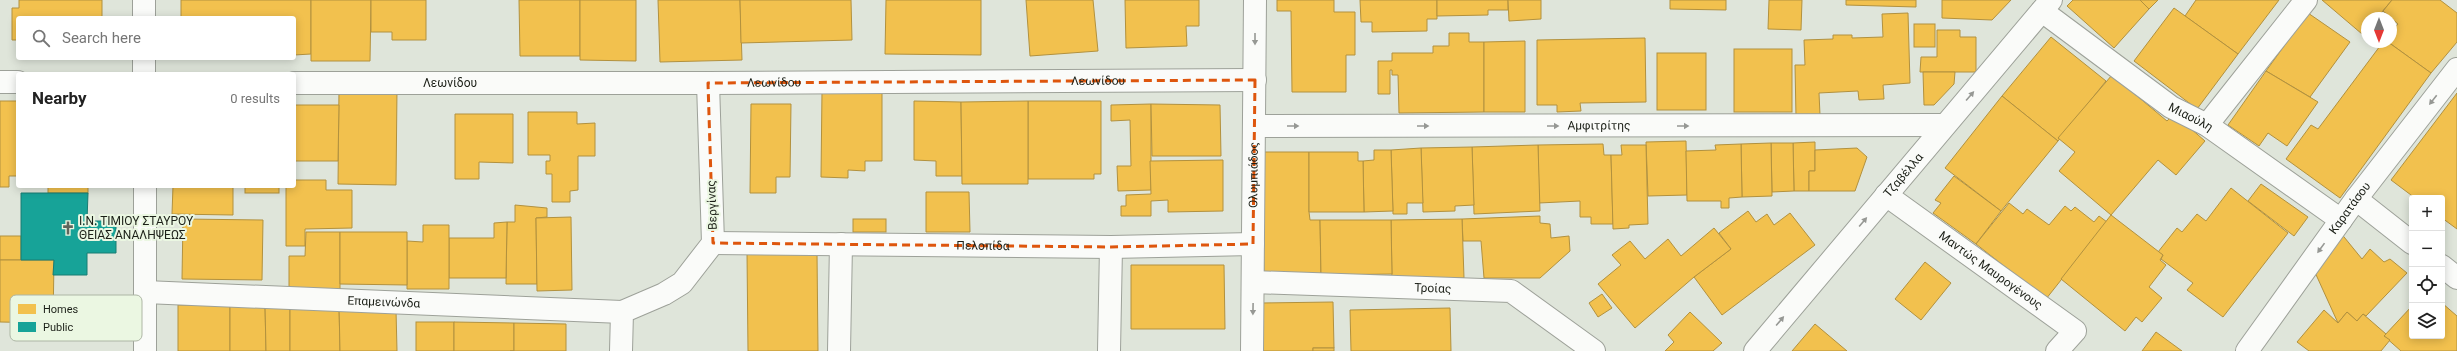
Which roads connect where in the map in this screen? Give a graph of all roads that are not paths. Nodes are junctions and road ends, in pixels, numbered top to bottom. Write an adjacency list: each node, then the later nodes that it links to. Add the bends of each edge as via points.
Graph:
1 (144, 0): 5 (street)
2 (1255, 0): 9 (street, Ολυμπιάδος, one-way to 9)
3 (2306, 0): 15 (street)
4 (2047, 6): 14 (street, Τζαβέλλα, one-way to 4); 15 (street, Μιαούλη, via 2171,107)
5 (144, 16)
6 (144, 60): 8 (street)
7 (2457, 69): 19 (street, Καρατάσου, one-way to 19)
8 (144, 72)
9 (1255, 80): 13 (street, Λεωνίδου); 16 (street, Ολυμπιάδος)
10 (0, 82): 11 (street)
11 (16, 82)
12 (296, 83): 13 (street, Λεωνίδου)
13 (708, 83): 22 (street, Βεργίνας)
14 (1944, 125): 16 (street, Αμφιτρίτης, one-way to 14); 18 (street, Τζαβέλλα)
15 (2207, 125): 20 (street, Μιαούλη)
16 (1254, 126): 24 (street, Ολυμπιάδος)
17 (145, 188): 29 (street)
18 (1886, 195): 37 (street, Τζαβέλλα, one-way to 18); 38 (street, Μαντώς Μαυρογένους, via 2074,330)
19 (2356, 199): 20 (street, Καρατάσου); 21 (street)
20 (2341, 220): 39 (street, Καρατάσου, one-way to 39)
21 (2409, 241)
22 (713, 243): 23 (street, Πελοπίδα); 30 (street, Βεργίνας, via 682,282 664,294)
23 (841, 244): 25 (street, Πελοπίδα); 33 (street)
24 (1253, 244): 25 (street, Πελοπίδα); 28 (street, Ολυμπιάδος)
25 (1111, 247): 34 (street)
26 (2443, 267): 27 (street)
27 (2457, 278)
28 (1253, 282): 35 (street, Ολυμπιάδος, one-way to 35); 36 (street, Τροίας, via 1511,290)
29 (145, 292): 30 (street, Επαμεινώνδα); 31 (street)
30 (622, 312): 32 (street)
31 (145, 351)
32 (621, 351)
33 (839, 351)
34 (1109, 351)
35 (1252, 351)
36 (1594, 351)
37 (1755, 351)
38 (2057, 351)
39 (2247, 351)

